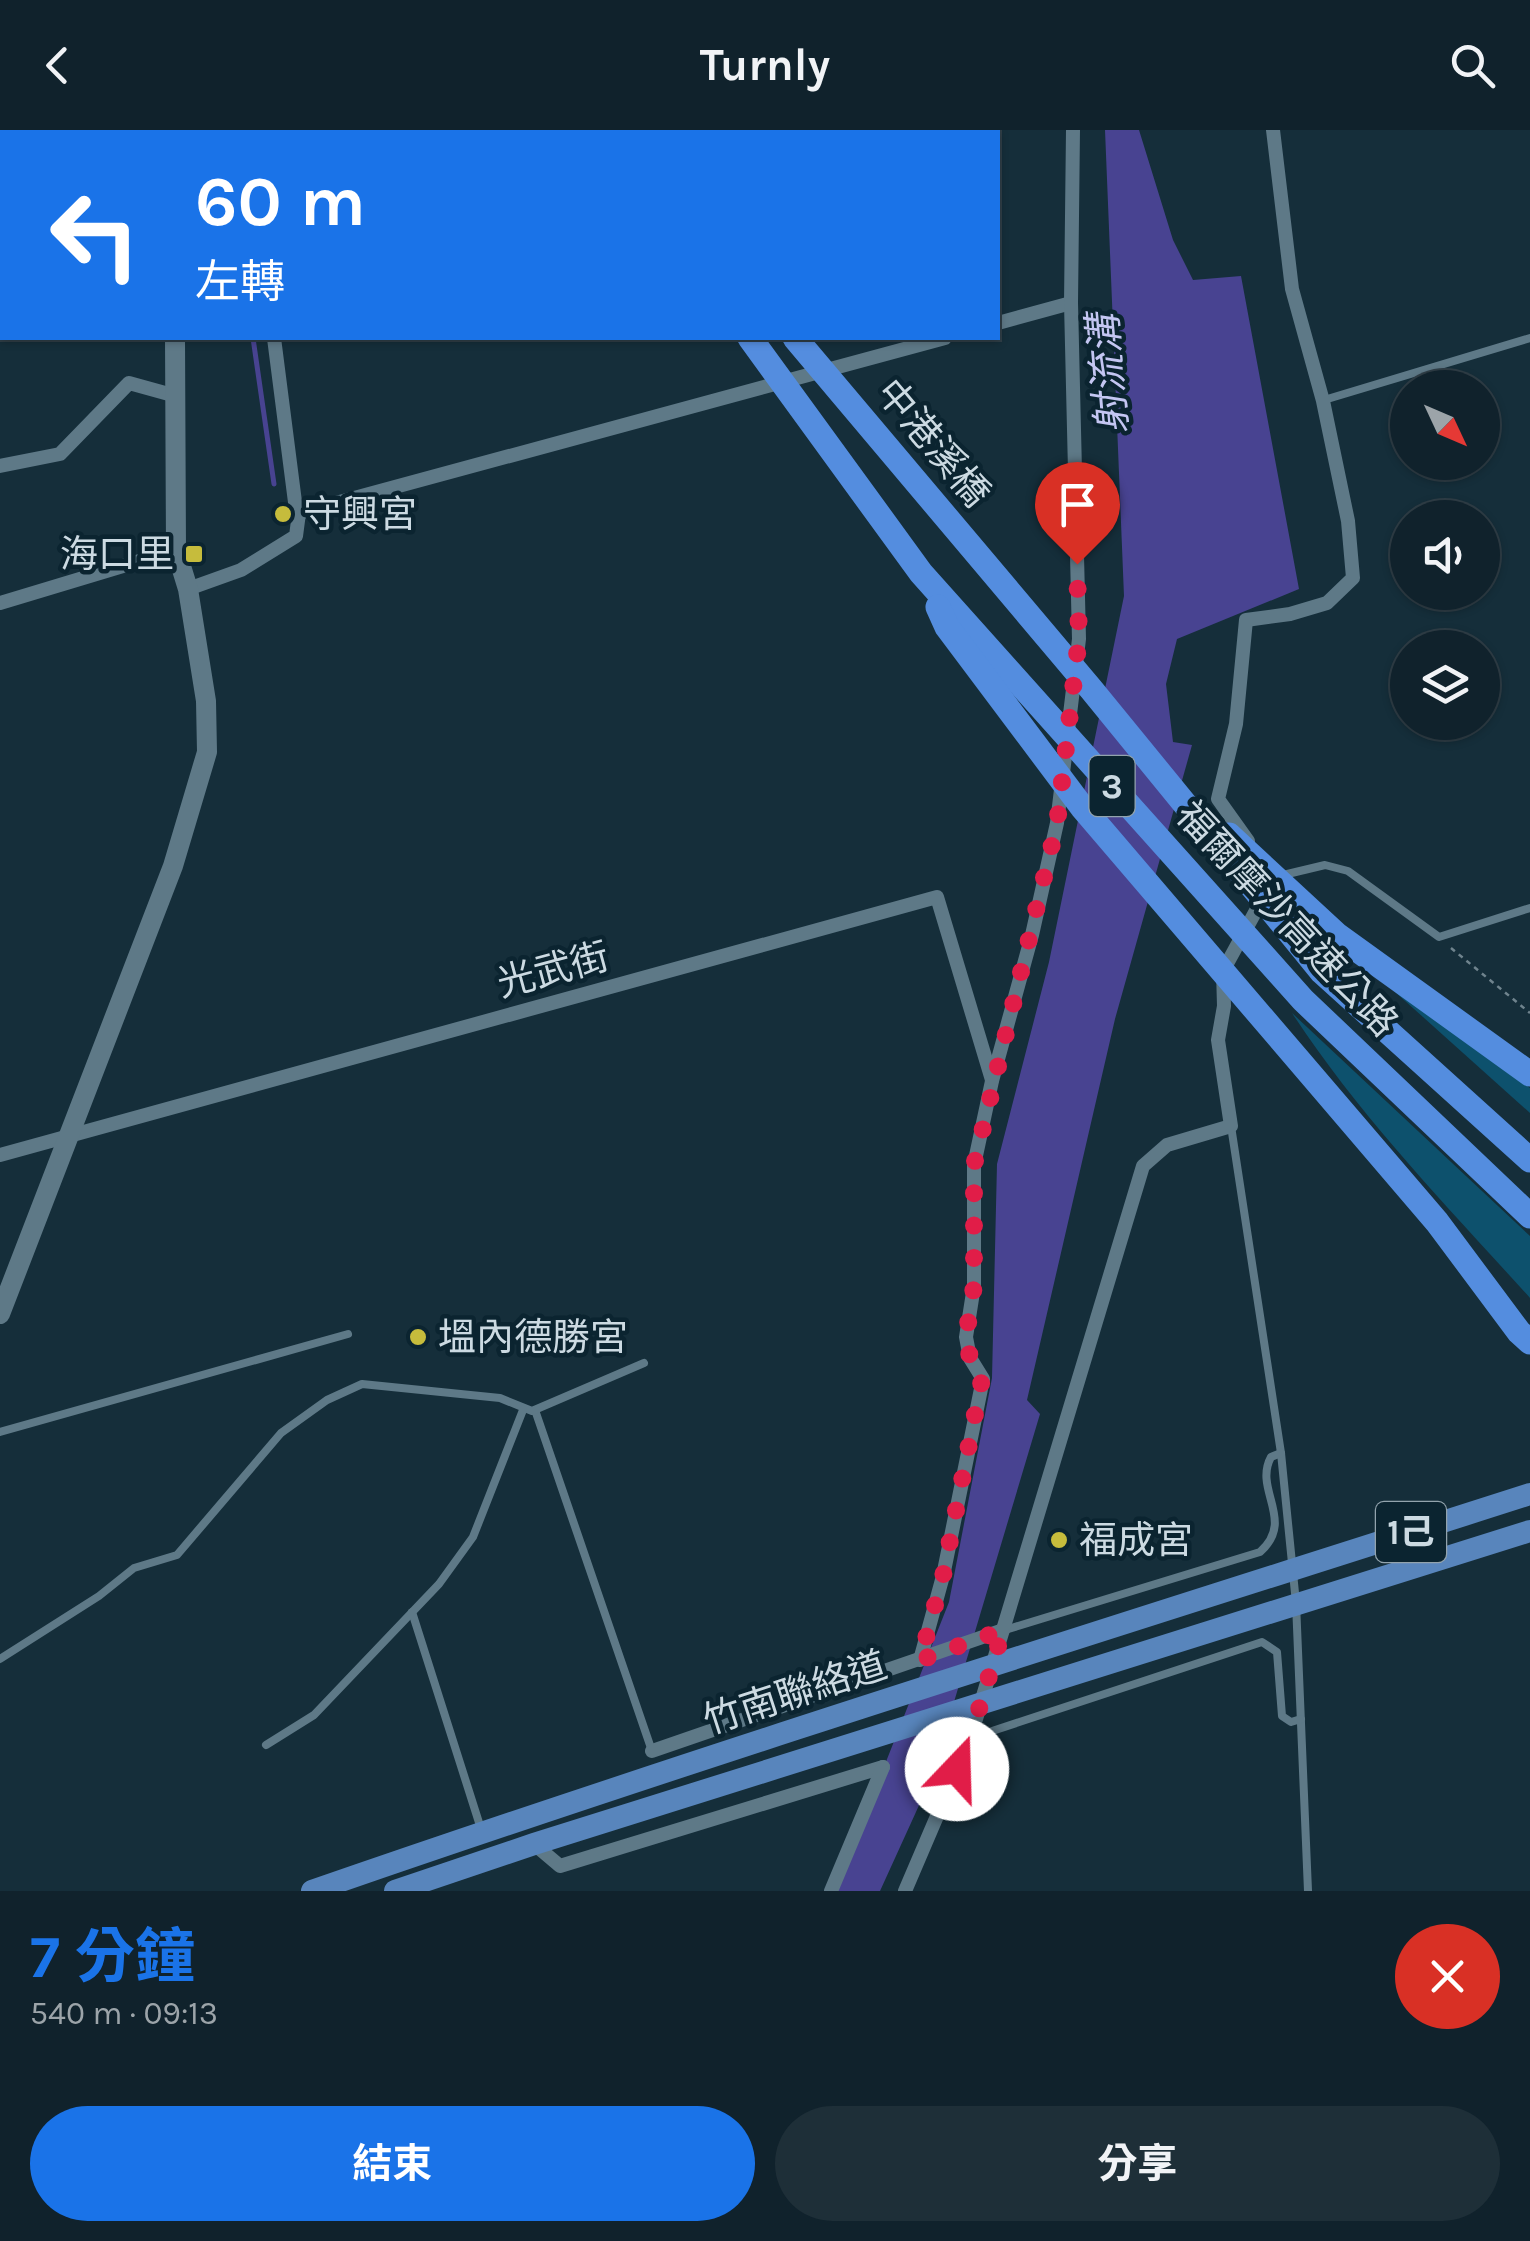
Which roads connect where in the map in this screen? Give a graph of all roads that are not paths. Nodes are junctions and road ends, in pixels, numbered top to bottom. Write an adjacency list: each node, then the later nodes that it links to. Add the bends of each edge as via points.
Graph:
1 (1073, 130): 3 (street)
2 (1273, 130): 12 (street, via 1292,289)
3 (1071, 304): 4 (street); 23 (street, via 1079,638 1072,717 1057,824)
4 (1000, 322)
5 (1530, 338): 12 (lane)
6 (175, 340): 11 (street)
7 (274, 340): 14 (street)
8 (751, 340): 16 (highway, 3)
9 (797, 340): 19 (highway, 中港溪橋 / 3)
10 (938, 340): 14 (street)
11 (176, 396): 13 (street, via 129,383 60,454); 15 (street)
12 (1323, 400): 20 (street, via 1353,578 1327,603 1246,620 1236,724 1218,799)
13 (0, 466)
14 (300, 513): 17 (street, via 296,536 242,570)
15 (176, 550): 17 (street); 18 (street)
16 (920, 572): 28 (highway, 福爾摩沙高速公路 / 3, via 1303,1000); 31 (highway, via 948,627 1082,807 1437,1222)
17 (188, 590): 25 (street, via 207,752 173,866)
18 (0, 602)
19 (1092, 689): 22 (highway, via 1212,819 1336,934); 27 (highway, 福爾摩沙高速公路 / 3, via 1322,972)
20 (1274, 878): 21 (lane, via 1325,865 1348,872 1439,937); 24 (street, via 1223,971 1218,1040)
21 (1530, 908)
22 (1530, 1074)
23 (992, 1081): 25 (street, 光武街, via 937,897); 44 (street, via 974,1165 974,1286 966,1336 982,1379)
24 (1231, 1126): 36 (lane); 42 (street, via 1167,1145 1143,1166)
25 (66, 1136): 26 (street, 光武街); 29 (street)
26 (0, 1154)
27 (1530, 1160)
28 (1530, 1216)
29 (0, 1314)
30 (348, 1334): 35 (lane)
31 (1526, 1340)
32 (644, 1364): 34 (lane)
33 (524, 1410): 34 (lane); 41 (lane, via 473,1537); 43 (lane, via 500,1398 362,1384 327,1400 280,1433 177,1556 134,1568)
34 (535, 1410): 48 (lane)
35 (0, 1432)
36 (1280, 1453): 39 (lane); 42 (lane, via 1266,1470 1275,1532 1260,1552)
37 (1530, 1494): 39 (main road, 竹南聯絡道 / 1己)
38 (1530, 1530): 40 (main road, 竹南聯絡道 / 1己)
39 (1284, 1571): 40 (lane); 49 (main road, 竹南聯絡道 / 1己)
40 (1288, 1605): 45 (lane); 50 (main road, 竹南聯絡道 / 1己)
41 (412, 1612): 47 (lane, via 314,1715); 49 (lane)
42 (1003, 1630): 44 (street); 46 (street)
43 (0, 1659)
44 (920, 1660): 48 (street)
45 (1301, 1719): 46 (lane, via 1282,1716 1277,1652 1262,1642); 56 (lane)
46 (970, 1739): 55 (street)
47 (266, 1745)
48 (652, 1750)
49 (490, 1829): 51 (main road, 竹南聯絡道 / 1己)
50 (534, 1844): 52 (main road, 竹南聯絡道 / 1己); 54 (street, via 560,1866 884,1767)
51 (393, 1863): 52 (main road); 53 (main road, 竹南聯絡道 / 1己)
52 (399, 1890)
53 (312, 1891)
54 (831, 1891)
55 (905, 1891)
56 (1308, 1891)

